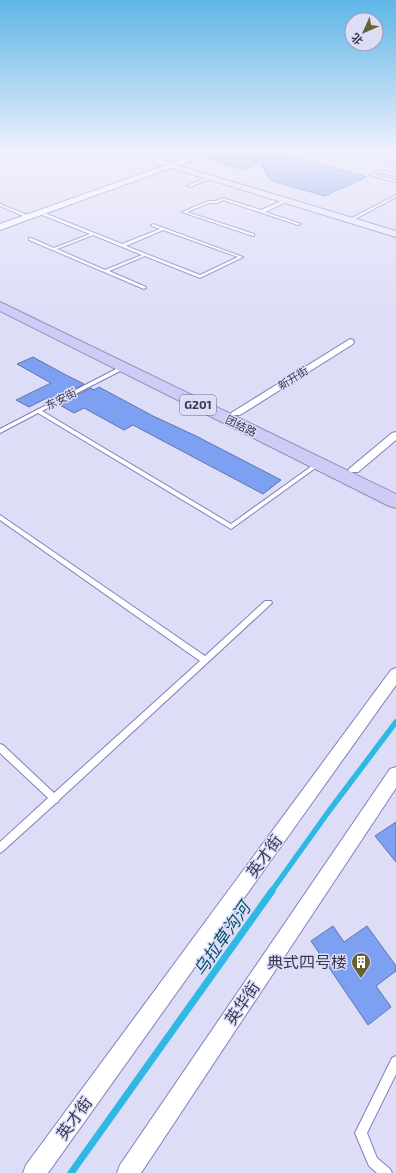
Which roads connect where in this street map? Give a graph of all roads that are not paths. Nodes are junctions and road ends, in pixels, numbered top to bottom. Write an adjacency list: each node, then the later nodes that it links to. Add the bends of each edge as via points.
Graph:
1 (0, 206): 11 (lane)
2 (62, 206): 10 (street)
3 (200, 206): 20 (lane, via 184,212)
4 (243, 206): 9 (lane)
5 (275, 206): 9 (lane)
6 (301, 206): 19 (main road)
7 (312, 206): 12 (main road)
8 (377, 206): 12 (lane)
9 (261, 212): 13 (lane)
10 (41, 213): 11 (street); 18 (lane)
11 (29, 217): 15 (street)
12 (354, 218): 17 (main road)
13 (299, 224)
14 (153, 226): 16 (lane)
15 (0, 228)
16 (162, 229): 22 (lane); 24 (lane, via 241,257 200,277)
17 (396, 230)
18 (93, 234): 22 (lane); 23 (lane)
19 (396, 234)
20 (254, 235)
21 (30, 238): 23 (lane)
22 (122, 246): 24 (lane)
23 (54, 249): 25 (lane)
24 (145, 255): 25 (lane)
25 (106, 271): 26 (lane)
26 (144, 288)
27 (0, 298): 32 (highway, 团结路 / G201)
28 (0, 306): 30 (highway, 团结路 / G201)
29 (350, 342): 32 (street, 新开街)
30 (122, 368): 31 (lane, 东安街); 35 (highway, 团结路 / G201)
31 (38, 411): 33 (lane, 东安街); 35 (lane, via 231,527)
32 (236, 413): 36 (highway, 团结路 / G201)
33 (0, 431)
34 (396, 436): 36 (street)
35 (318, 464): 38 (highway, 团结路 / G201)
36 (354, 470): 37 (highway, 团结路 / G201)
37 (396, 490)
38 (396, 502)
39 (0, 517): 41 (lane)
40 (268, 603): 41 (lane)
41 (205, 660): 45 (lane)
42 (396, 674): 48 (street, 英才街)
43 (0, 748): 45 (lane)
44 (396, 774): 49 (street, 英华街)
45 (55, 799): 46 (lane)
46 (0, 848)
47 (396, 1062): 50 (lane, via 361,1133 373,1162)
48 (34, 1173)
49 (128, 1173)
50 (386, 1173)

